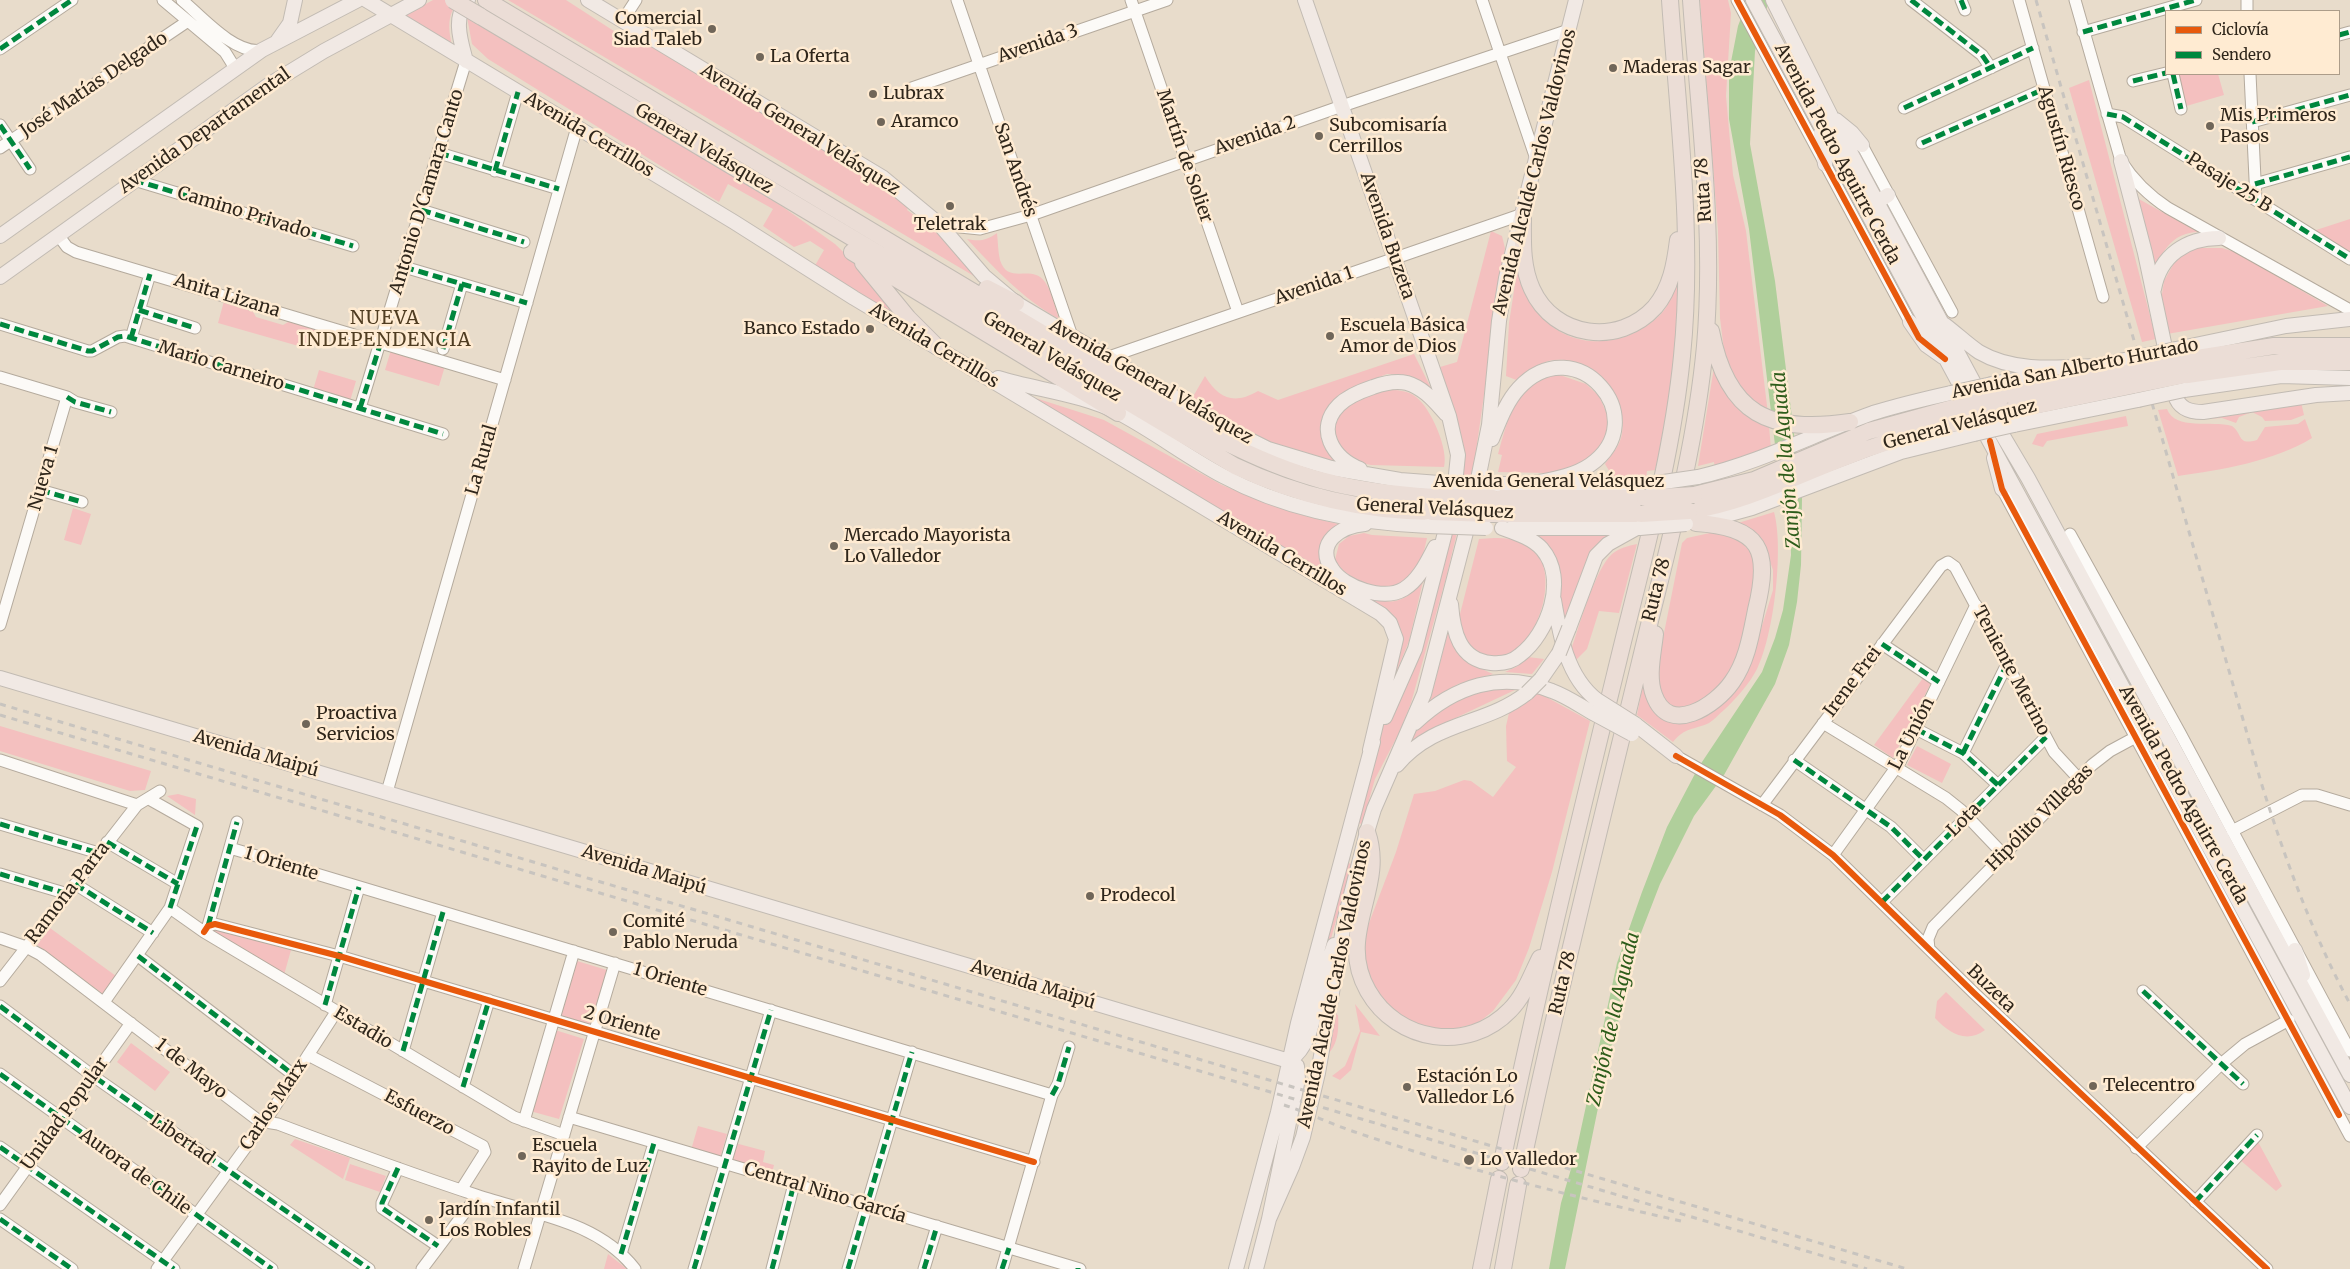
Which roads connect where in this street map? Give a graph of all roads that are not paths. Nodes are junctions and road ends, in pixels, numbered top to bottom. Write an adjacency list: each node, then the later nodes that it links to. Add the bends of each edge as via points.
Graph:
1 (72, 0): 35 (street)
2 (163, 0): 29 (street)
3 (182, 0): 36 (street, via 235,45 247,50)
4 (295, 0): 33 (main road, via 290,22)
5 (358, 0): 33 (main road, Avenida Departamental)
6 (366, 0): 28 (main road, Avenida Cerrillos)
7 (419, 0): 28 (main road, Avenida Departamental)
8 (454, 0): 77 (highway, General Velásquez, bridge)
9 (468, 0): 38 (main road, via 459,26)
10 (588, 0): 30 (main road, Avenida General Velásquez)
11 (636, 0): 30 (street)
12 (957, 0): 39 (street, San Andrés)
13 (1167, 0): 27 (street, Avenida 3)
14 (1305, 0): 50 (main road, Avenida Buzeta)
15 (1482, 0): 37 (street)
16 (1576, 0): 31 (main road, Avenida Alcalde Carlos Valdovinos)
17 (1670, 0): 72 (highway, Ruta 78)
18 (1691, 0): 98 (highway, Ruta 78, via 1707,224)
19 (1753, 0): 54 (main road, Avenida Pedro Aguirre Cerda)
20 (1911, 0): 41 (street, via 1982,56)
21 (2019, 0): 34 (street, Agustín Riesco)
22 (2075, 0): 32 (street)
23 (2196, 0): 32 (street)
24 (1774, 1): 54 (main road, Avenida Pedro Aguirre Cerda)
25 (1738, 2): 67 (street, Avenida Pedro Aguirre Cerda)
26 (491, 3): 80 (highway, General Velásquez)
27 (1133, 6): 39 (street, Avenida 3); 65 (street, Martín de Solier)
28 (390, 15): 38 (main road, Avenida Cerrillos); 70 (main road, Avenida Departamental, via 281,77)
29 (188, 20): 40 (street, via 225,52); 58 (street, José Matías Delgado)
30 (622, 20): 81 (main road, Avenida General Velásquez, via 882,177)
31 (1569, 30): 37 (street, Avenida 2); 64 (main road, Avenida Alcalde Carlos Valdovinos)
32 (2084, 32): 53 (street)
33 (275, 42): 36 (main road, Avenida Departamental)
34 (2033, 48): 41 (street); 47 (street, Agustín Riesco)
35 (0, 49)
36 (262, 50): 40 (main road, Avenida Departamental)
37 (1500, 53): 50 (street, Avenida 2); 64 (street)
38 (466, 61): 48 (main road, Avenida Cerrillos); 62 (street, Antonio D'Camara Canto)
39 (979, 65): 46 (street, Avenida 3); 79 (street, San Andrés)
40 (235, 68): 82 (main road, Avenida Departamental)
41 (1991, 68): 51 (street)
42 (2165, 73): 45 (street)
43 (2173, 75): 52 (street)
44 (2250, 75): 55 (street)
45 (2133, 81)
46 (909, 89)
47 (2044, 89): 59 (street); 95 (street, Agustín Riesco)
48 (518, 92): 57 (main road, Avenida Cerrillos); 69 (street)
49 (2350, 95): 55 (street)
50 (1342, 106): 65 (street, Avenida 2); 88 (main road, Avenida Buzeta)
51 (1904, 108)
52 (2181, 108)
53 (2107, 114): 66 (street); 75 (street, Pasaje 25 B, via 2123,116)
54 (1825, 119): 60 (main road, via 1852,133); 67 (main road); 74 (main road, Avenida Pedro Aguirre Cerda); 115 (main road, Avenida Pedro Aguirre Cerda)
55 (2252, 122): 71 (street)
56 (0, 125): 58 (street)
57 (577, 127): 73 (street, La Rural); 111 (main road, Avenida Cerrillos)
58 (11, 141): 61 (street, José Matías Delgado); 68 (street)
59 (1922, 142)
60 (1862, 145): 74 (street, Avenida Pedro Aguirre Cerda)
61 (0, 148)
62 (438, 153): 69 (street); 76 (street, Antonio D'Camara Canto)
63 (2350, 157): 71 (street)
64 (1536, 159): 78 (main road, Avenida Alcalde Carlos Valdovinos)
65 (1186, 161): 79 (street, Avenida 2); 101 (street, Martín de Solier)
66 (2120, 161): 84 (street, via 2156,200); 94 (main road)
67 (1825, 164): 105 (street, Avenida Pedro Aguirre Cerda)
68 (30, 169)
69 (495, 170): 73 (street)
70 (134, 180): 83 (main road, Avenida Departamental); 86 (street, Camino Privado)
71 (2255, 184): 75 (street)
72 (1684, 188): 78 (highway, via 1676,255 1666,290 1640,321 1609,332 1571,328 1553,317 1538,300 1528,280 1522,250); 207 (highway, Ruta 78, via 1686,306 1674,417)
73 (559, 189): 96 (street, La Rural)
74 (1883, 198): 102 (street, Avenida Pedro Aguirre Cerda); 104 (main road, Avenida Pedro Aguirre Cerda)
75 (2256, 200): 89 (street, Pasaje 25 B)
76 (421, 210): 85 (street); 90 (street, Antonio D'Camara Canto)
77 (806, 210): 87 (highway); 142 (highway, General Velásquez, via 1234,466 1278,485 1323,499 1388,510)
78 (1523, 214): 88 (street, Avenida 1); 135 (main road, Avenida Alcalde Carlos Valdovinos, via 1502,300)
79 (1031, 215): 81 (street, Avenida 2, via 980,229); 109 (street, San Andrés)
80 (859, 224): 97 (highway); 142 (highway, General Velásquez, via 1210,434 1258,458 1316,480)
81 (940, 225): 97 (main road, Avenida General Velásquez, via 984,276)
82 (0, 236)
83 (58, 236): 91 (street, Anita Lizana, via 73,251); 92 (main road, Avenida Departamental)
84 (2219, 238): 94 (main road, via 2200,239 2176,250 2161,269); 100 (street)
85 (524, 242)
86 (353, 246)
87 (852, 252): 111 (highway); 128 (highway)
88 (1395, 258): 101 (street, Avenida 1); 130 (main road, Avenida Buzeta)
89 (2350, 258)
90 (404, 266): 93 (street); 110 (street, Antonio D'Camara Canto)
91 (150, 274): 99 (street, Anita Lizana); 110 (street, Anita Lizana)
92 (0, 277)
93 (462, 284): 96 (street); 113 (street)
94 (2154, 292): 124 (main road, via 2175,395 2186,410 2203,412 2316,394)
95 (2103, 297)
96 (526, 303): 123 (street, La Rural)
97 (1016, 303): 109 (main road, Avenida General Velásquez)
98 (1707, 309): 132 (highway, via 1717,357 1727,382 1744,404 1770,420); 154 (highway, Ruta 78, via 1690,451)
99 (139, 310): 107 (street); 108 (street, Anita Lizana)
100 (2350, 310)
101 (1238, 312): 114 (street, Avenida 1)
102 (1952, 312)
103 (2350, 319): 118 (main road, Avenida San Alberto Hurtado, via 2286,326)
104 (1939, 320): 117 (main road, via 1978,351 2000,361 2034,367); 146 (main road, Avenida Pedro Aguirre Cerda)
105 (1910, 322): 115 (main road, via 1926,346)
106 (0, 324): 108 (street, Mario Carneiro, via 88,351 122,336)
107 (195, 328)
108 (131, 338): 126 (street, Mario Carneiro)
109 (1073, 339): 114 (main road, Avenida General Velásquez)
110 (381, 342): 123 (street, Anita Lizana); 126 (street, Antonio D'Camara Canto)
111 (936, 346): 119 (main road, Avenida Cerrillos)
112 (2350, 346): 118 (highway, General Velásquez, via 2274,346)
113 (443, 349)
114 (1106, 358): 136 (main road, Avenida General Velásquez, via 1268,449 1331,468)
115 (1945, 359): 134 (main road, Avenida Pedro Aguirre Cerda)
116 (2350, 362): 118 (highway, General Velásquez, via 2280,362)
117 (2093, 366): 122 (main road, Avenida San Alberto Hurtado); 129 (main road, Avenida San Alberto Hurtado, bridge, via 1992,384)
118 (2179, 369): 121 (main road, Avenida San Alberto Hurtado); 122 (highway, General Velásquez, bridge); 122 (main road, Avenida San Alberto Hurtado, bridge)
119 (979, 372): 128 (main road, Avenida General Velásquez); 168 (main road, Avenida Cerrillos, via 1387,619 1395,633 1395,646)
120 (0, 377): 125 (street)
121 (2350, 378)
122 (2133, 379): 129 (highway, General Velásquez, bridge, via 2009,411)
123 (505, 380): 178 (street, La Rural)
124 (2350, 393)
125 (67, 397): 127 (street); 140 (street, Nueva 1)
126 (360, 408): 133 (street, Mario Carneiro)
127 (111, 412)
128 (1118, 412): 147 (main road, Avenida General Velásquez, via 1206,466 1251,489 1314,510)
129 (1963, 413): 131 (main road, Avenida San Alberto Hurtado, via 1912,401); 138 (highway, General Velásquez)
130 (1449, 416): 136 (main road, via 1423,391 1400,382 1360,392 1336,409 1328,434 1340,458 1358,468); 149 (main road, Avenida Alcalde Carlos Valdovinos, via 1458,463)
131 (1850, 422): 132 (highway)
132 (1802, 433): 144 (main road, Avenida General Velásquez, bridge, via 1770,455 1698,477)
133 (443, 434)
134 (1990, 442): 139 (main road); 166 (main road, Avenida Pedro Aguirre Cerda)
135 (1482, 463): 137 (main road, via 1506,407 1526,382 1542,372 1559,368 1586,374 1605,392 1613,408 1610,443 1598,459 1583,470); 152 (main road, Avenida Alcalde Carlos Valdovinos)
136 (1400, 480): 142 (main road, Avenida General Velásquez)
137 (1524, 485): 143 (main road, Avenida General Velásquez); 144 (main road, Avenida General Velásquez)
138 (1772, 487): 144 (highway, General Velásquez, bridge, via 1734,486); 145 (highway, General Velásquez)
139 (2002, 489): 166 (street, Avenida Pedro Aguirre Cerda)
140 (40, 490): 141 (street); 156 (street, Nueva 1)
141 (82, 502)
142 (1433, 504): 143 (highway, General Velásquez, bridge); 143 (main road, Avenida General Velásquez, bridge); 147 (main road, Avenida General Velásquez)
143 (1491, 506): 144 (highway, General Velásquez); 148 (main road, Avenida General Velásquez)
144 (1643, 510): 145 (highway, General Velásquez, bridge); 148 (main road, Avenida General Velásquez); 175 (main road, bridge, via 1596,556 1559,653 1527,694 1505,708 1430,736 1410,752)
145 (1690, 519): 154 (highway, via 1726,526 1748,537 1760,552 1763,572 1762,589 1741,667 1724,692 1695,713 1685,715 1667,711 1653,694)
146 (2050, 519): 150 (main road); 163 (main road, Avenida Pedro Aguirre Cerda)
147 (1384, 524): 149 (main road, via 1344,528 1331,538 1328,549 1333,571 1362,590 1381,595 1399,592 1412,583)
148 (1502, 528): 153 (main road, via 1527,538 1543,550 1552,571)
149 (1446, 529): 168 (main road, Avenida Alcalde Carlos Valdovinos, via 1415,649)
150 (2070, 534): 187 (street, Avenida Pedro Aguirre Cerda)
151 (1948, 562): 155 (street, Teniente Merino, via 1955,567); 157 (street, Irene Frei, via 1940,566)
152 (1451, 593): 153 (main road, via 1459,643 1473,658 1494,664 1513,660 1531,645); 164 (main road, Avenida Alcalde Carlos Valdovinos, via 1424,694)
153 (1553, 596): 161 (main road, via 1572,670)
154 (1654, 600): 262 (highway, Ruta 78)
155 (1976, 605): 158 (street, Teniente Merino); 160 (street, La Unión)
156 (0, 625)
157 (1882, 644): 160 (street); 162 (street, Irene Frei)
158 (2007, 664): 167 (street, Teniente Merino); 169 (street)
159 (0, 678): 178 (main road, Avenida Maipú)
160 (1938, 682): 165 (street, La Unión)
161 (1595, 706): 164 (main road, via 1542,687 1518,681 1498,681 1474,685 1453,694); 170 (main road, bridge)
162 (1822, 723): 172 (street, Irene Frei); 173 (street)
163 (2160, 724): 166 (street, Hipólito Villegas); 223 (main road, Avenida Pedro Aguirre Cerda)
164 (1411, 726): 175 (main road, Avenida Alcalde Carlos Valdovinos)
165 (1916, 729): 169 (street); 173 (street, La Unión)
166 (2140, 735): 174 (street, Hipólito Villegas, via 2104,755); 227 (street, Avenida Pedro Aguirre Cerda); 245 (main road, Avenida Pedro Aguirre Cerda)
167 (2046, 737): 174 (street, Teniente Merino, via 2058,759); 176 (street, Lota)
168 (1370, 750): 235 (main road, Avenida Alcalde Carlos Valdovinos)
169 (1963, 753): 176 (street)
170 (1676, 756): 180 (street, Buzeta)
171 (0, 760): 181 (street)
172 (1794, 760): 180 (street, Irene Frei); 183 (street)
173 (1896, 768): 183 (street, La Unión); 184 (street, via 1946,798)
174 (2079, 779): 193 (street, Hipólito Villegas)
175 (1387, 780): 188 (main road, Avenida Alcalde Carlos Valdovinos)
176 (1998, 785): 184 (street, Lota)
177 (160, 791): 179 (street)
178 (387, 792): 235 (main road, Avenida Maipú)
179 (149, 799): 181 (street); 196 (street, via 196,826)
180 (1762, 804): 192 (street, Buzeta)
181 (136, 805): 189 (street, Ramona Parra)
182 (2350, 805): 187 (street, via 2317,795 2302,795)
183 (1866, 810): 192 (street, La Unión); 194 (street, via 1898,834)
184 (1967, 817): 193 (street); 194 (street, Lota)
185 (238, 822): 190 (street)
186 (0, 824): 191 (street)
187 (2232, 831): 211 (street, Avenida Pedro Aguirre Cerda)
188 (1367, 832): 202 (main road, Avenida Alcalde Carlos Valdovinos); 207 (highway, via 1374,860 1357,936 1356,963 1378,1006 1405,1028 1423,1035 1446,1038 1490,1027 1520,997)
189 (108, 842): 191 (street, Ramona Parra); 196 (street)
190 (230, 848): 197 (street, 1 Oriente); 204 (street)
191 (99, 853): 198 (street, Ramona Parra)
192 (1833, 855): 199 (street, Buzeta)
193 (2004, 855): 203 (street, Hipólito Villegas)
194 (1924, 860): 199 (street, Lota)
195 (0, 874): 198 (street)
196 (178, 884): 200 (street)
197 (359, 887): 201 (street, 1 Oriente); 214 (street)
198 (72, 889): 206 (street); 209 (street, Ramona Parra)
199 (1882, 902): 205 (street, Buzeta)
200 (170, 908): 204 (street, Estadio); 206 (street)
201 (443, 912): 212 (street, 1 Oriente); 217 (street)
202 (1345, 918): 235 (main road, via 1328,961 1309,1036 1300,1052); 275 (main road, Avenida Alcalde Carlos Valdovinos, via 1318,1073 1303,1137)
203 (1932, 927): 205 (street, via 1924,931); 210 (street)
204 (206, 929): 214 (street, 2 Oriente, via 215,924); 221 (street, Estadio)
205 (1908, 930): 210 (street, Buzeta)
206 (154, 933): 213 (street)
207 (1553, 934): 258 (highway, Ruta 78)
208 (0, 938): 209 (street, 1 de Mayo)
209 (26, 947): 216 (street, Ramona Parra); 220 (street, 1 de Mayo)
210 (1929, 950): 256 (street, Buzeta)
211 (2295, 950): 223 (main road); 232 (street, Avenida Pedro Aguirre Cerda)
212 (574, 951): 215 (street, 1 Oriente); 226 (street)
213 (138, 956): 220 (street); 240 (street)
214 (340, 956): 217 (street, 2 Oriente); 221 (street)
215 (614, 964): 224 (street, 1 Oriente); 229 (street)
216 (0, 981)
217 (423, 981): 219 (street, 2 Oriente); 231 (street)
218 (2143, 991): 236 (street)
219 (489, 1000): 226 (street, 2 Oriente); 243 (street)
220 (104, 1002): 228 (street, 1 de Mayo)
221 (325, 1005): 225 (street, Estadio)
222 (0, 1006): 239 (street, Libertad)
223 (2313, 1007): 238 (main road, Avenida Pedro Aguirre Cerda)
224 (771, 1010): 233 (street, 1 Oriente); 241 (street)
225 (336, 1012): 231 (street, Estadio); 234 (street, Carlos Marx)
226 (554, 1020): 229 (street, 2 Oriente); 249 (street)
227 (2289, 1020): 236 (street, via 2245,1044); 253 (street, Avenida Pedro Aguirre Cerda)
228 (131, 1023): 239 (street, Unidad Popular); 250 (street, 1 de Mayo, via 254,1118)
229 (594, 1032): 241 (street, 2 Oriente); 246 (street)
230 (1069, 1047): 244 (street)
231 (403, 1051): 243 (street, Estadio)
232 (2350, 1051)
233 (912, 1052): 244 (street, 1 Oriente); 248 (street)
234 (308, 1055): 240 (street, Carlos Marx); 267 (street, Esfuerzo, via 483,1146 485,1152)
235 (1289, 1061): 275 (main road, via 1297,1066 1298,1079); 294 (main road, Avenida Alcalde Carlos Valdovinos)
236 (2221, 1064): 242 (street); 256 (street)
237 (0, 1074): 247 (street, Aurora de Chile)
238 (2350, 1075)
239 (93, 1076): 247 (street, Unidad Popular); 263 (street, Libertad)
240 (295, 1076): 250 (street, Carlos Marx)
241 (751, 1078): 248 (street, 2 Oriente); 259 (street)
242 (2242, 1084)
243 (463, 1087): 249 (street, Estadio)
244 (1052, 1095): 257 (street)
245 (2350, 1107)
246 (569, 1117): 251 (street); 254 (street, Central Nino García)
247 (62, 1119): 260 (street, Unidad Popular); 273 (street, Aurora de Chile)
248 (892, 1120): 257 (street, 2 Oriente); 271 (street)
249 (524, 1121): 251 (street, Estadio)
250 (264, 1122): 261 (street, 1 de Mayo, via 278,1124); 263 (street, Carlos Marx)
251 (564, 1135): 272 (street)
252 (2257, 1135): 269 (street)
253 (2350, 1136)
254 (654, 1142): 259 (street, Central Nino García); 279 (street)
255 (0, 1147): 260 (street)
256 (2136, 1148): 269 (street, Buzeta)
257 (1034, 1162): 278 (street)
258 (1502, 1162)
259 (725, 1164): 265 (street, Central Nino García); 288 (street)
260 (27, 1167): 270 (street, Unidad Popular); 280 (street)
261 (398, 1168): 267 (street, 1 de Mayo); 277 (street, via 382,1208)
262 (1521, 1169)
263 (228, 1172): 273 (street, Carlos Marx); 284 (street, Libertad)
264 (1498, 1179): 296 (highway)
265 (794, 1184): 271 (street, Central Nino García); 289 (street)
266 (1518, 1185): 297 (highway)
267 (461, 1190): 268 (street, 1 de Mayo)
268 (477, 1196): 272 (street, 1 de Mayo); 277 (street)
269 (2195, 1202): 298 (street, Buzeta)
270 (0, 1205)
271 (867, 1206): 276 (street, Central Nino García); 290 (street)
272 (540, 1215): 279 (street, 1 de Mayo, via 587,1230); 286 (street)
273 (196, 1216): 280 (street, Carlos Marx); 283 (street, Aurora de Chile)
274 (0, 1219): 281 (street)
275 (1269, 1219): 295 (main road, Avenida Alcalde Carlos Valdovinos)
276 (937, 1226): 278 (street, Central Nino García); 291 (street)
277 (438, 1246): 285 (street)
278 (1008, 1248): 292 (street); 293 (street, Central Nino García)
279 (622, 1254): 287 (street, 1 de Mayo)
280 (160, 1265): 282 (street)
281 (72, 1269)
282 (174, 1269)
283 (272, 1269)
284 (369, 1269)
285 (422, 1269)
286 (524, 1269)
287 (636, 1269)
288 (694, 1269)
289 (772, 1269)
290 (848, 1269)
291 (924, 1269)
292 (1002, 1269)
293 (1079, 1269)
294 (1236, 1269)
295 (1256, 1269)
296 (1481, 1269)
297 (1503, 1269)
298 (2267, 1269)

